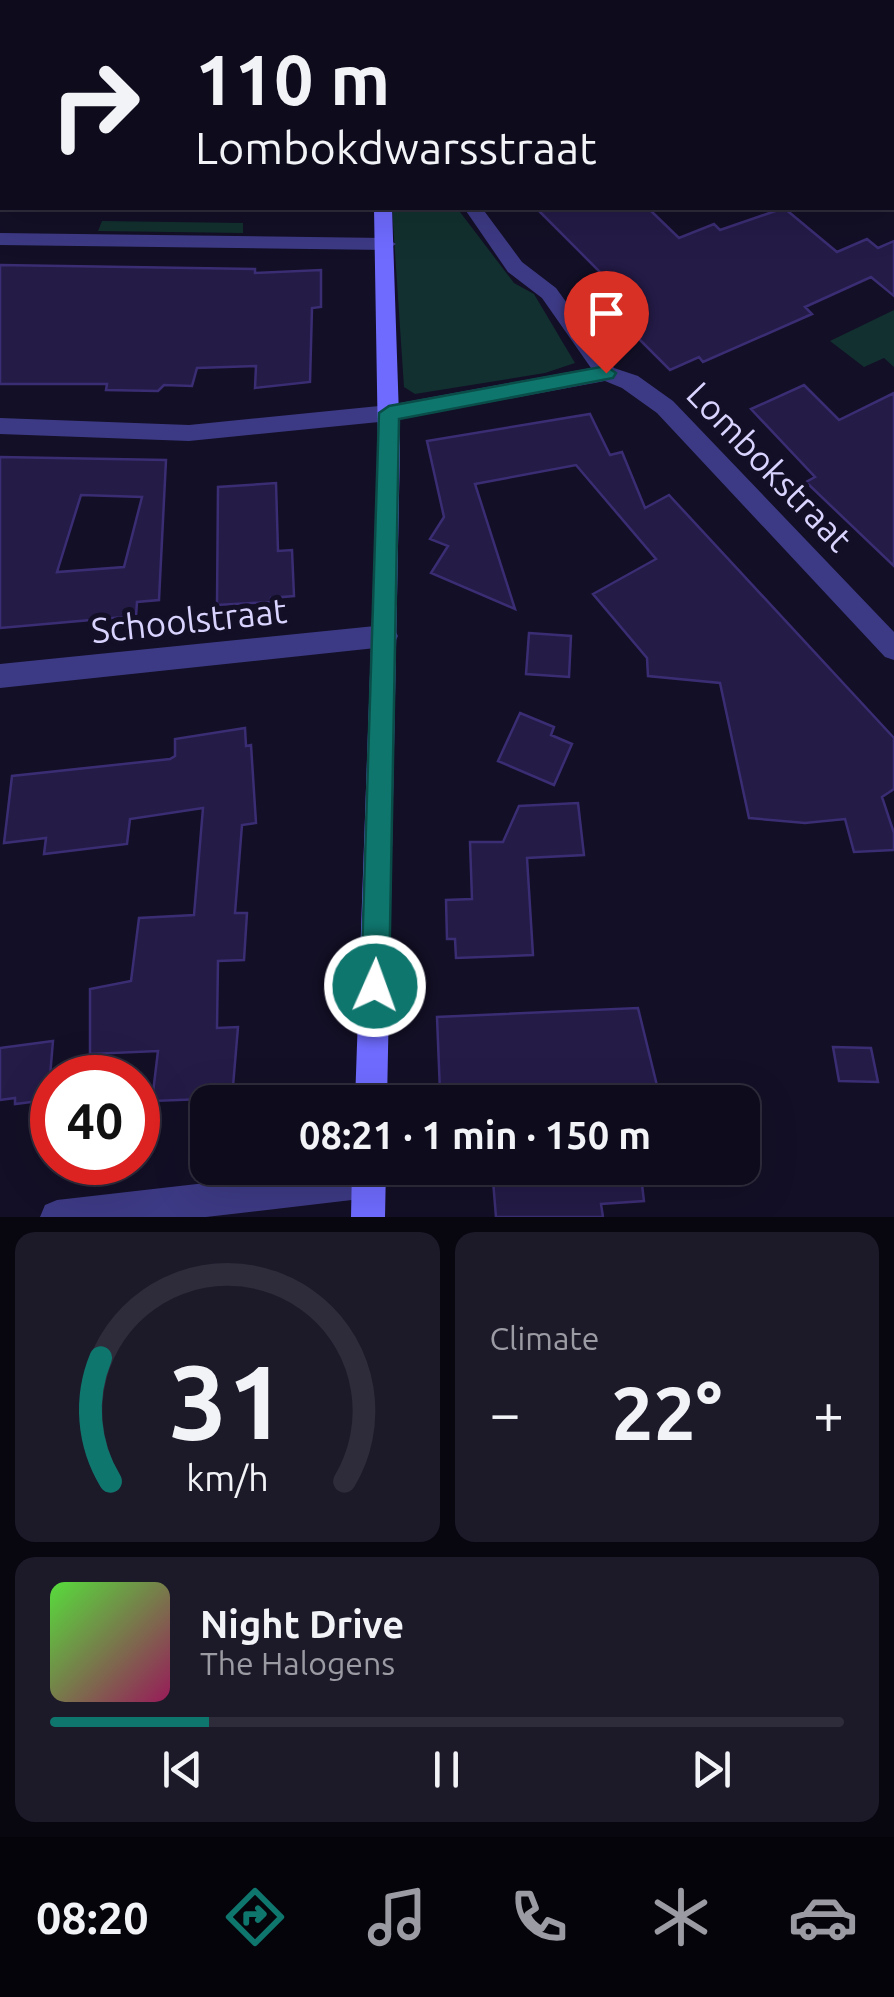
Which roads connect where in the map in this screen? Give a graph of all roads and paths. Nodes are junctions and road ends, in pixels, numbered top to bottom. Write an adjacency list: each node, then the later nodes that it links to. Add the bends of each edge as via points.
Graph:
1 (383, 210): 4 (street)
2 (474, 210): 5 (street, Lombokstraat, via 516,267 549,294)
3 (0, 240): 4 (street)
4 (386, 244): 6 (street)
5 (606, 373): 6 (street); 9 (street, Lombokstraat, via 665,407)
6 (389, 413): 7 (street, via 189,433); 8 (street)
7 (0, 426)
8 (385, 636): 10 (street, Schoolstraat); 11 (street)
9 (894, 650)
10 (0, 676)
11 (372, 1085)
12 (289, 1185): 14 (street)
13 (369, 1185): 15 (street)
14 (56, 1217)
15 (368, 1217)

